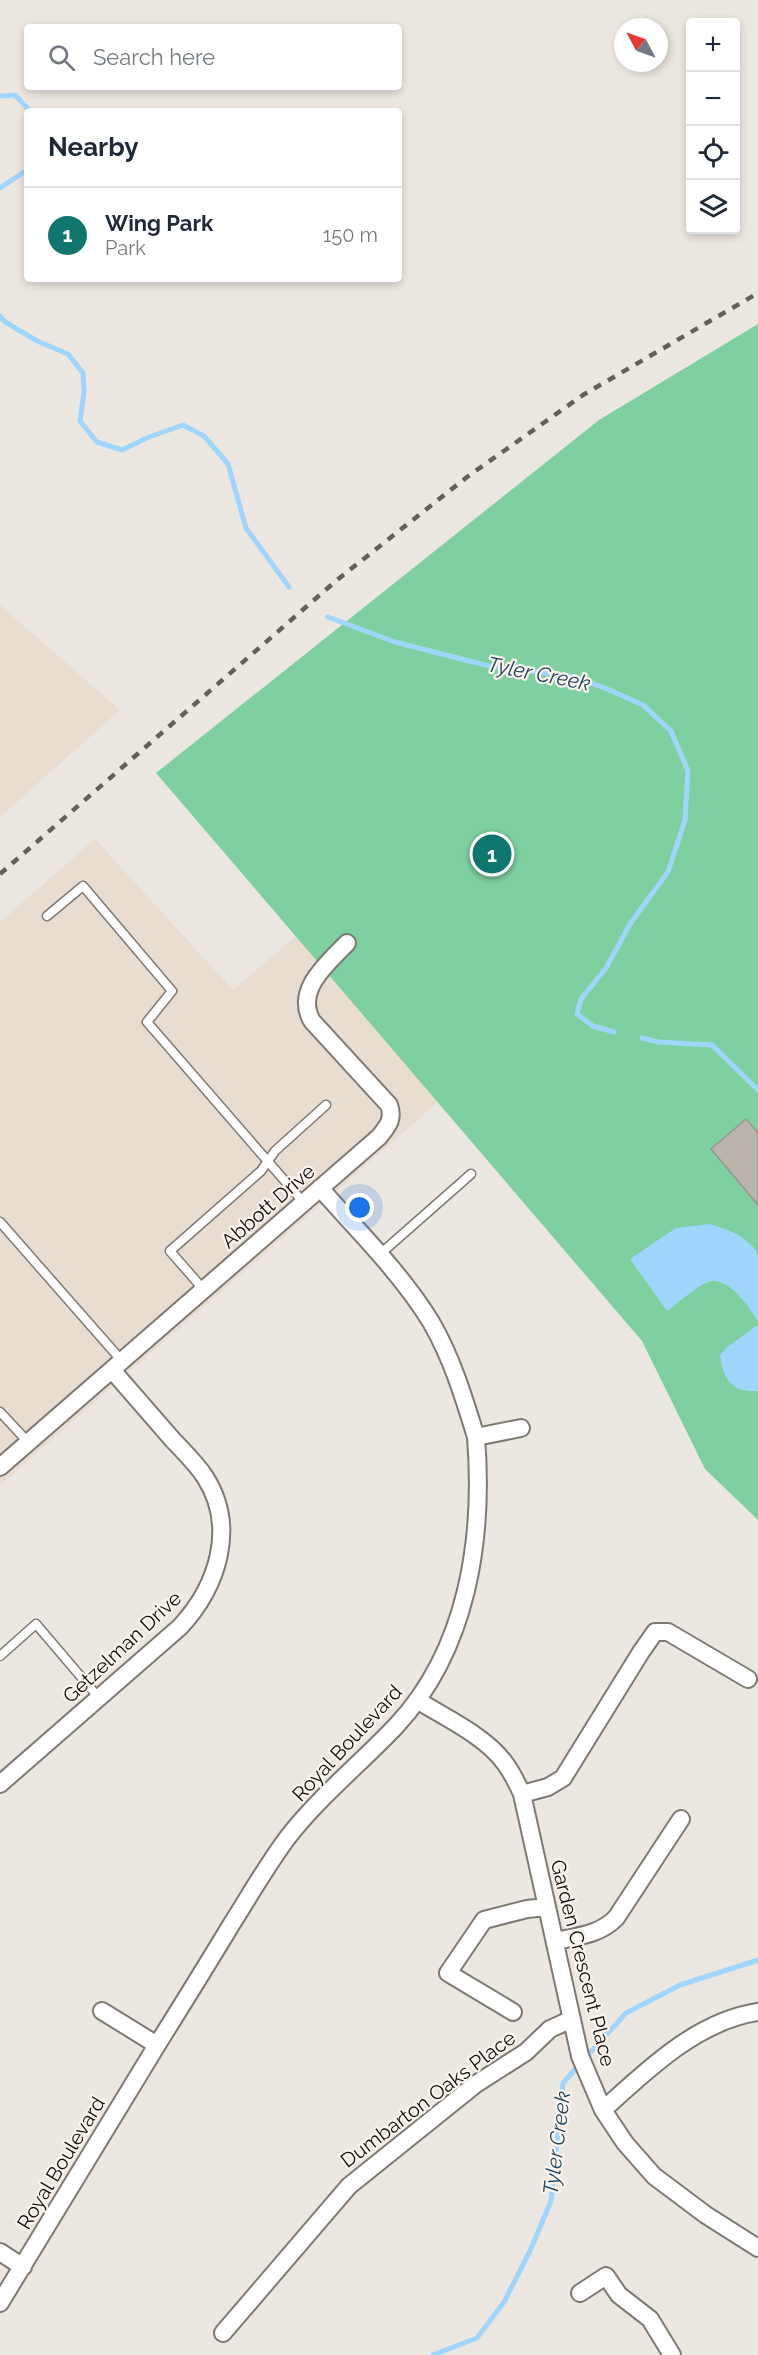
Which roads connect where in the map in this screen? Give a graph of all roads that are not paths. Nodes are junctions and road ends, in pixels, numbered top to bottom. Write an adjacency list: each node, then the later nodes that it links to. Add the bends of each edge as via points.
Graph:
1 (47, 916): 4 (lane, via 83,886 172,991 147,1022)
2 (348, 943): 6 (street, Abbott Drive, via 311,986 307,1009 312,1021 385,1100 392,1116 379,1137)
3 (326, 1105): 4 (lane)
4 (267, 1161): 7 (lane); 10 (lane, via 261,1171 170,1251)
5 (471, 1174): 9 (lane)
6 (320, 1188): 7 (street, Abbott Drive); 9 (street, Royal Boulevard)
7 (304, 1203): 10 (street, Abbott Drive)
8 (0, 1222): 11 (lane)
9 (379, 1255): 14 (street, Royal Boulevard, via 431,1323 456,1375)
10 (204, 1290): 11 (street, Abbott Drive)
11 (117, 1366): 15 (street, Abbott Drive); 19 (street, Getzelman Drive, via 204,1477 217,1505 222,1541 214,1574 194,1612)
12 (0, 1412): 15 (lane)
13 (521, 1428): 14 (street)
14 (476, 1437): 20 (street, Royal Boulevard, via 478,1516 473,1561 450,1638)
15 (28, 1442): 16 (street, Abbott Drive)
16 (0, 1467)
17 (0, 1656): 19 (lane, via 36,1624)
18 (748, 1679): 22 (street, via 668,1632 656,1632 563,1778)
19 (99, 1698): 21 (street, Getzelman Drive)
20 (417, 1700): 22 (street, Garden Crescent Place, via 495,1751); 30 (street, Royal Boulevard, via 289,1837)
21 (0, 1784)
22 (522, 1794): 24 (street, Garden Crescent Place)
23 (681, 1819): 25 (street, via 607,1927)
24 (547, 1907): 25 (street, Garden Crescent Place); 27 (street, via 484,1920 448,1973)
25 (555, 1941): 29 (street, Garden Crescent Place)
26 (102, 2011): 30 (street)
27 (513, 2012)
28 (758, 2012): 31 (street, via 700,2034 674,2050)
29 (573, 2026): 31 (street, Garden Crescent Place, via 580,2056); 37 (street, Dumbarton Oaks Place, via 550,2029 526,2052 476,2084 349,2186)
30 (157, 2045): 34 (street, Royal Boulevard)
31 (603, 2110): 32 (street, Garden Crescent Place, via 654,2176)
32 (758, 2248)
33 (0, 2252): 34 (street)
34 (23, 2267): 36 (street, Royal Boulevard)
35 (580, 2293): 38 (street, via 606,2276 619,2295 651,2319)
36 (0, 2303)
37 (223, 2333)
38 (672, 2355)

